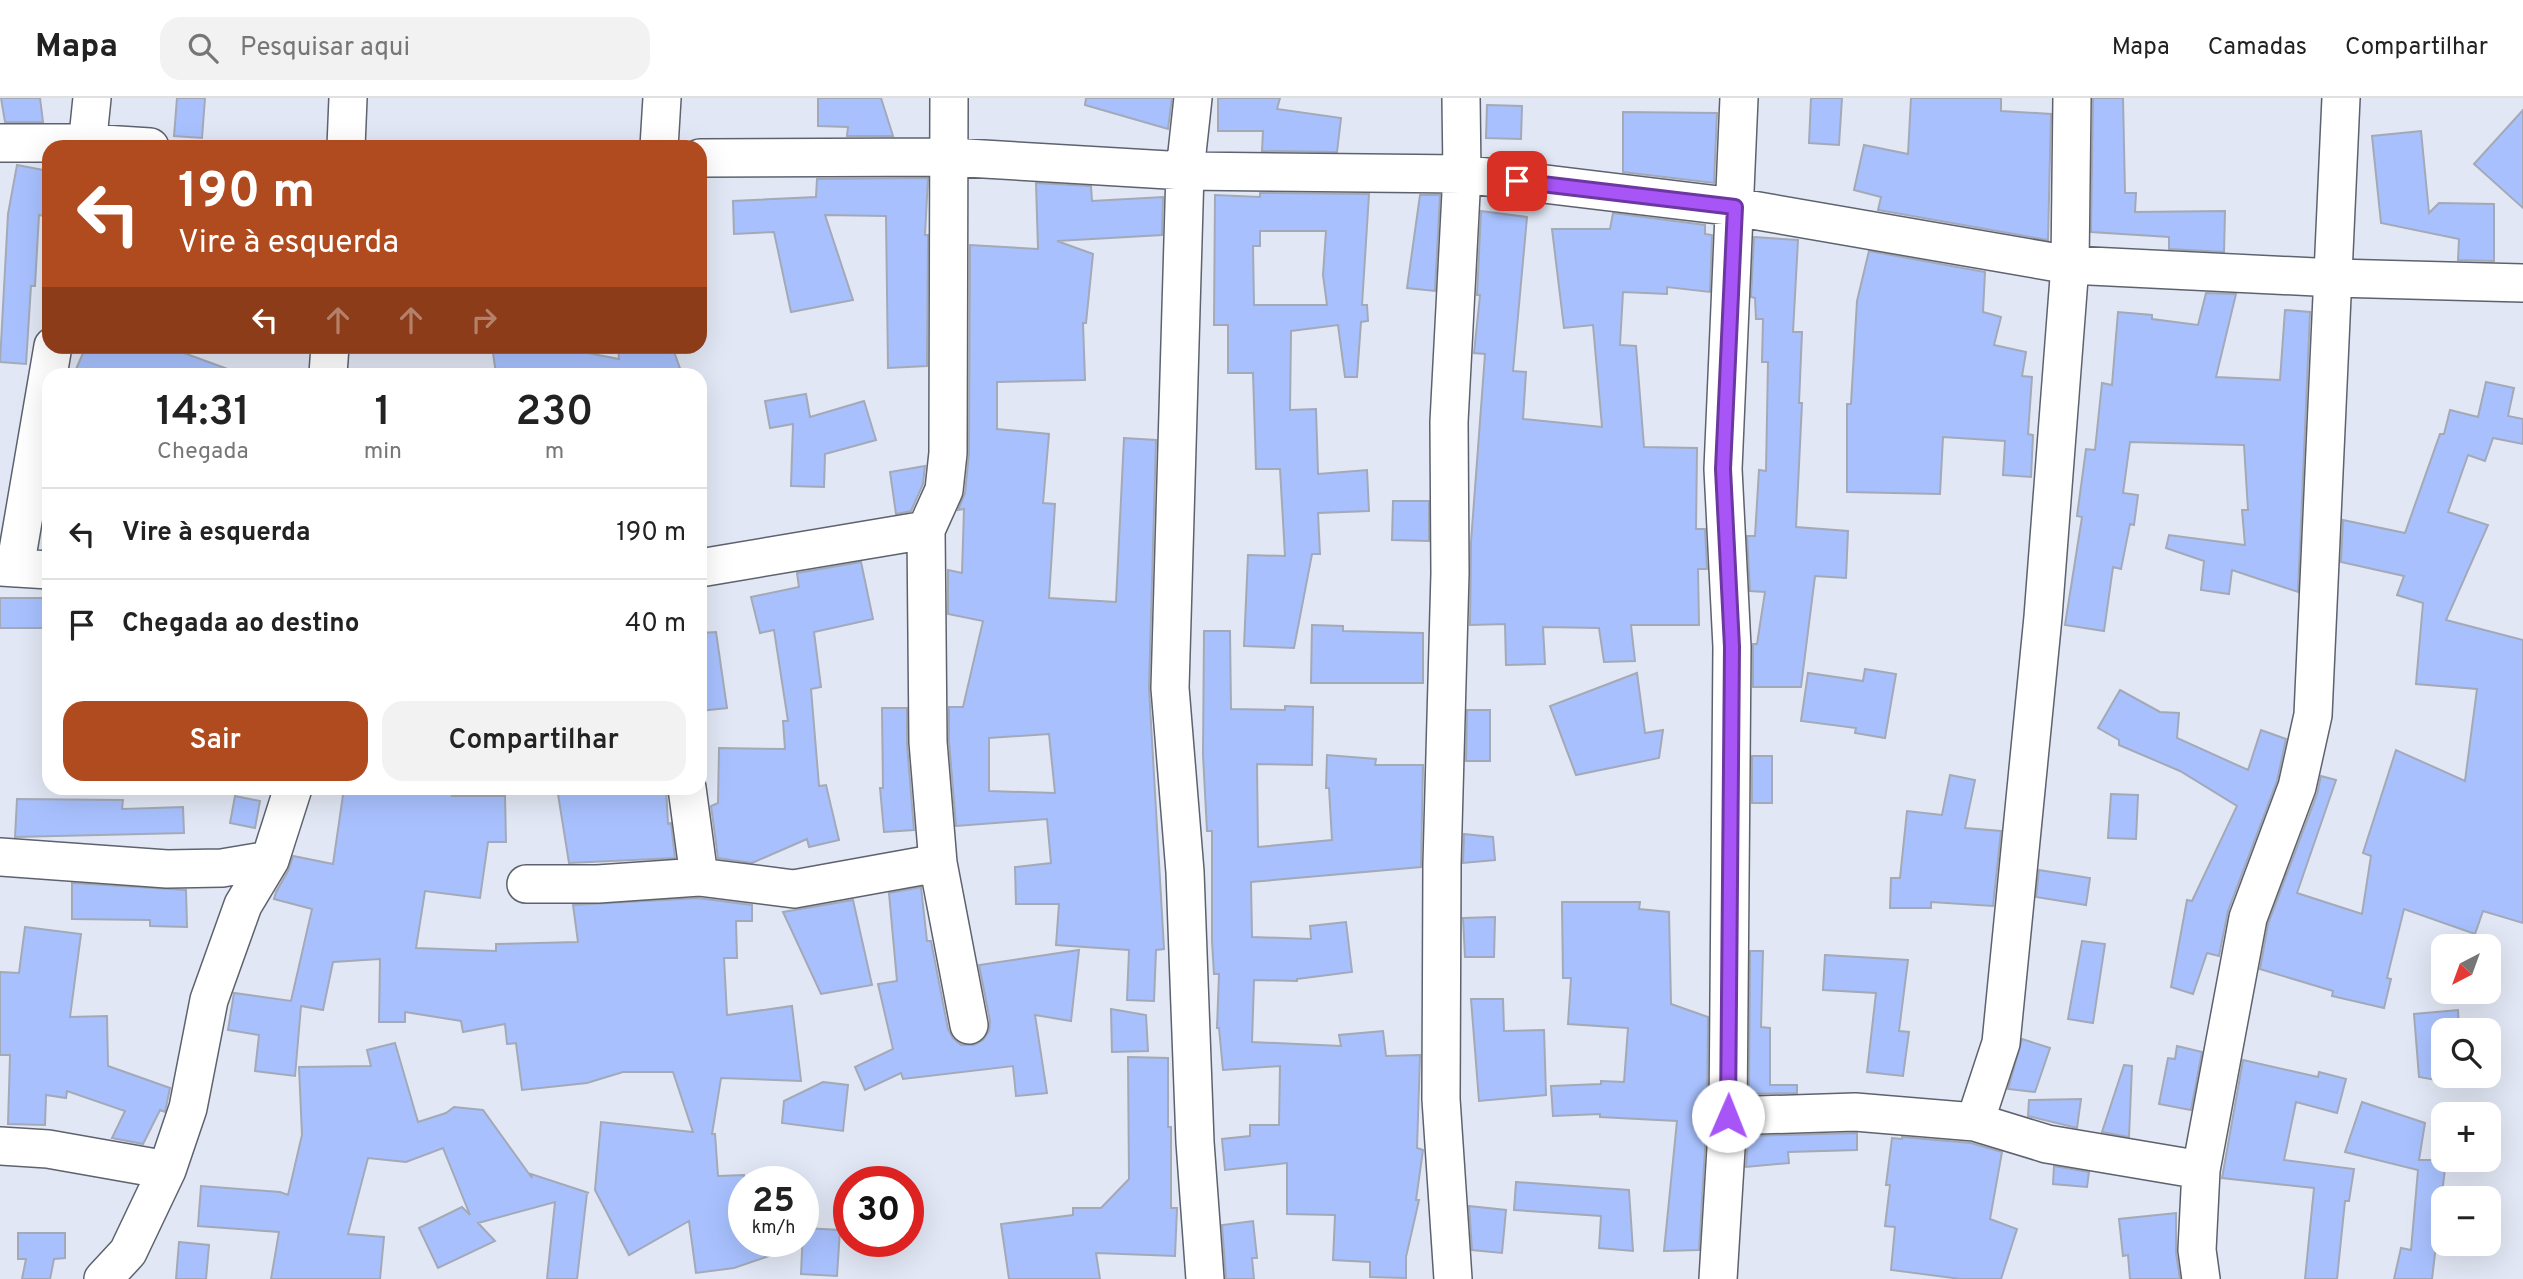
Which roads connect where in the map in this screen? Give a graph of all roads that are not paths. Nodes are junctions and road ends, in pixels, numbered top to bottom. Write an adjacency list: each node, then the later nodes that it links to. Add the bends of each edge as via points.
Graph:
1 (92, 98): 10 (street)
2 (348, 98): 11 (street)
3 (662, 98): 12 (street)
4 (949, 98): 15 (street)
5 (1193, 98): 17 (street)
6 (1461, 98): 18 (street)
7 (1738, 98): 19 (street)
8 (2072, 98): 20 (street)
9 (2341, 98): 21 (street)
10 (88, 140)
11 (346, 140)
12 (659, 140)
13 (0, 143): 14 (street)
14 (42, 144)
15 (950, 157): 16 (street); 17 (street); 24 (street, via 948,453 944,490)
16 (707, 158)
17 (1185, 171): 18 (street); 41 (street, via 1170,688 1185,872)
18 (1462, 174): 19 (street); 42 (street, via 1448,422 1450,573 1442,878 1441,1099)
19 (1735, 207): 20 (street); 35 (street, via 1723,469 1732,647)
20 (2070, 265): 21 (street); 36 (street, via 2043,617 2001,1043)
21 (2334, 278): 22 (street); 39 (street, via 2313,715 2297,787 2248,918)
22 (2523, 283)
23 (42, 422): 26 (street)
24 (926, 530): 25 (street); 31 (street, via 928,743)
25 (707, 567)
26 (21, 568)
27 (291, 795): 30 (street)
28 (688, 795): 32 (street)
29 (0, 857): 30 (street, via 167,869 222,868)
30 (270, 860): 38 (street, via 243,905 209,1000 188,1108)
31 (938, 863): 32 (street, via 794,889); 34 (street)
32 (699, 877): 33 (street)
33 (526, 884)
34 (968, 1025)
35 (1728, 1116): 36 (street, via 1855,1112); 43 (street)
36 (1975, 1122): 39 (street, via 2047,1144)
37 (0, 1146): 38 (street, via 48,1149)
38 (167, 1170): 40 (street, via 128,1252)
39 (2201, 1170): 44 (street, via 2197,1250)
40 (103, 1279)
41 (1205, 1279)
42 (1452, 1279)
43 (1718, 1279)
44 (2201, 1279)

